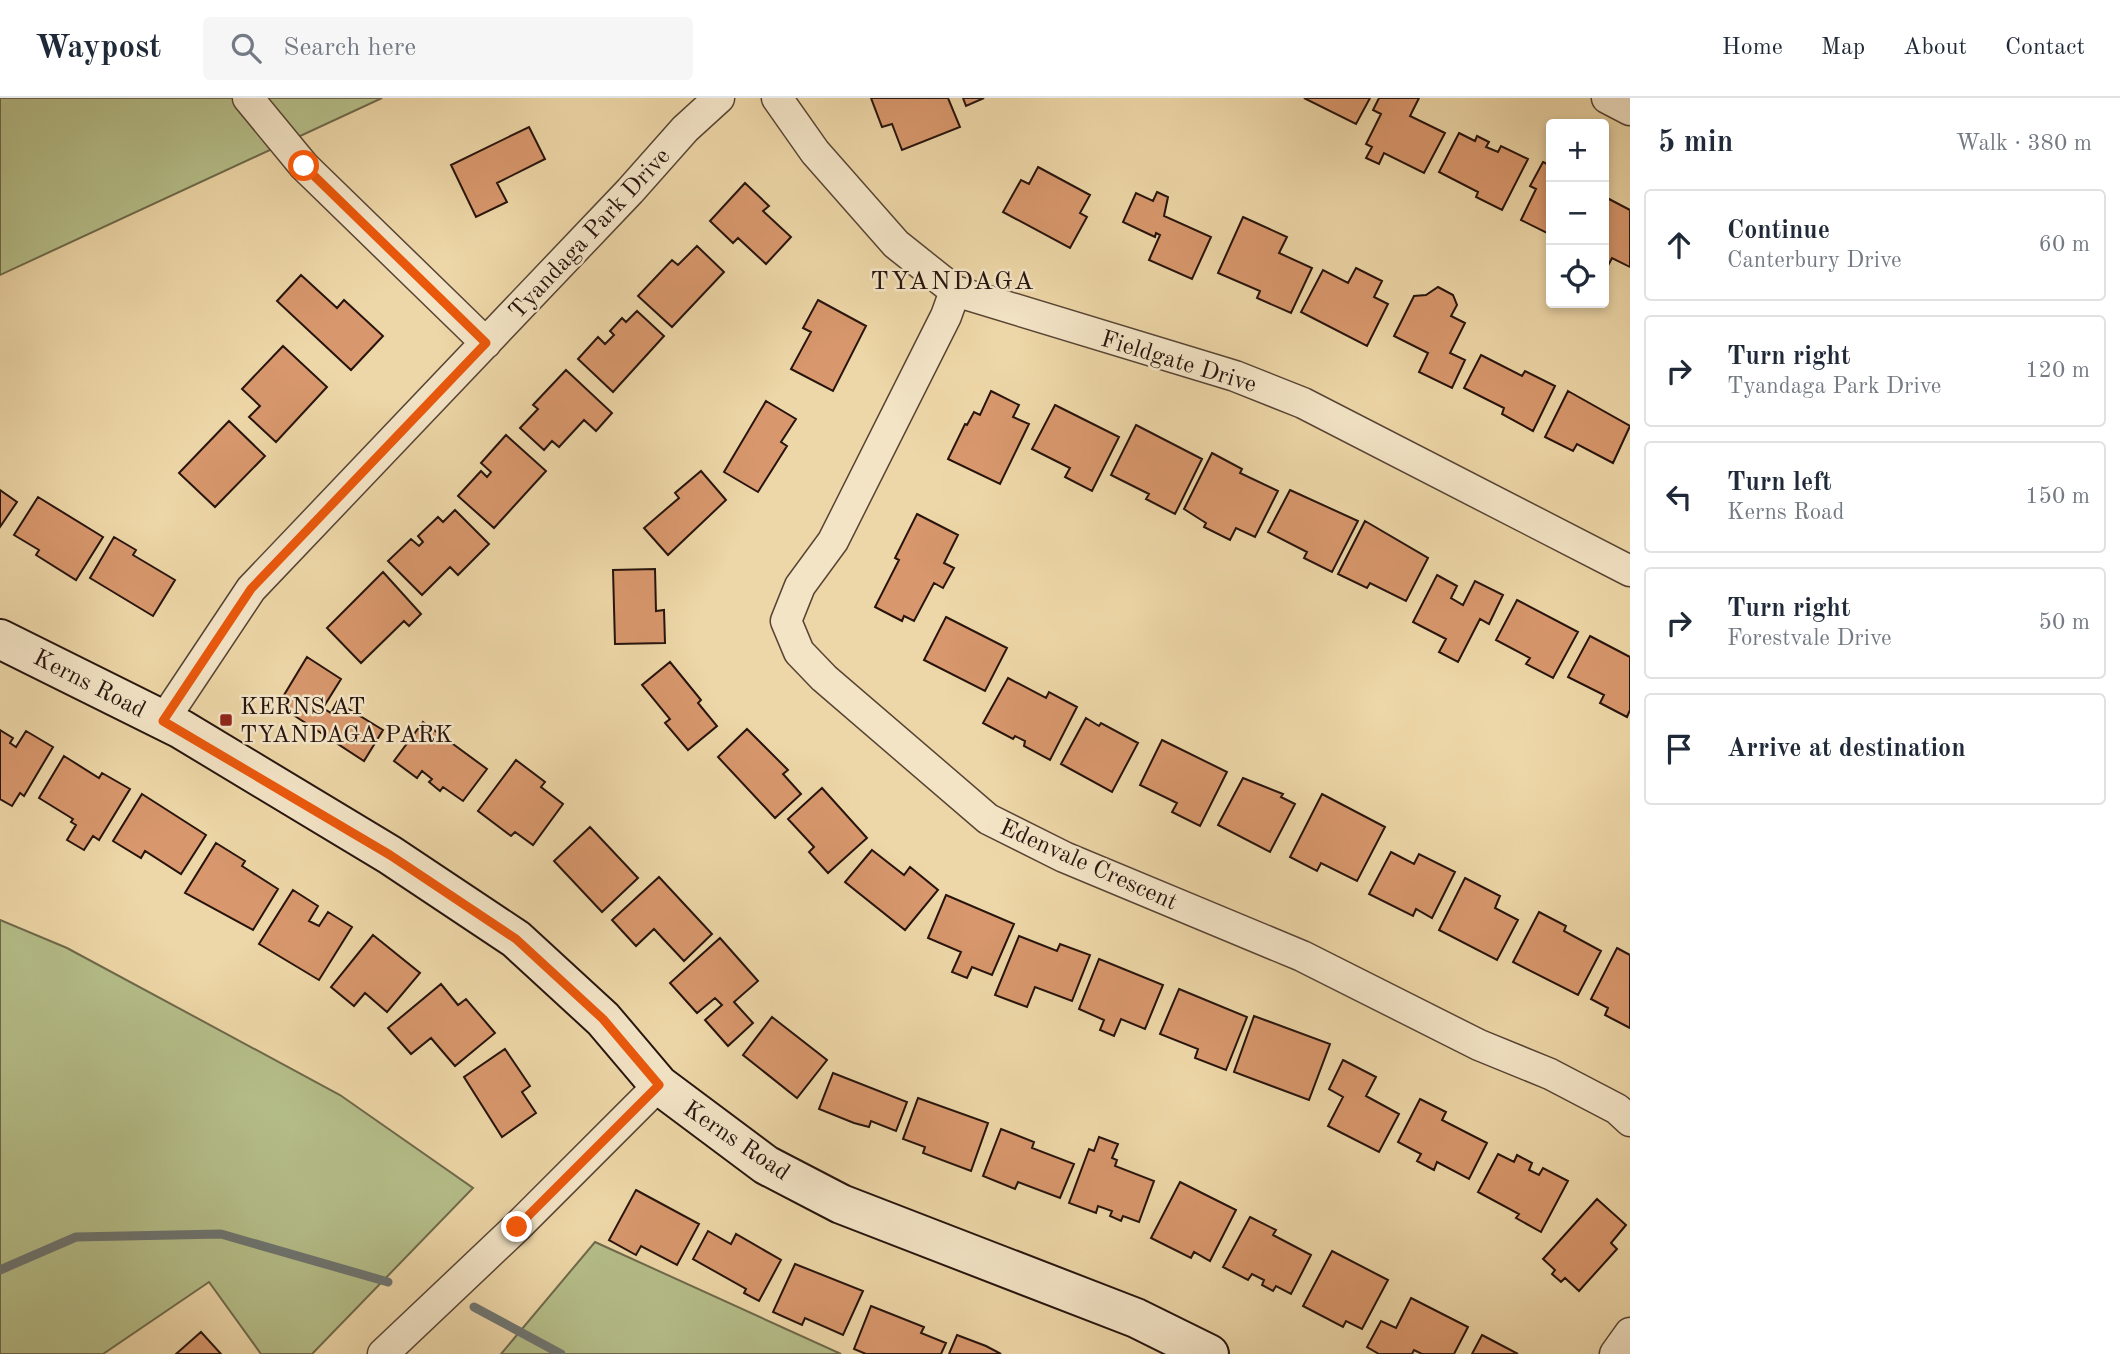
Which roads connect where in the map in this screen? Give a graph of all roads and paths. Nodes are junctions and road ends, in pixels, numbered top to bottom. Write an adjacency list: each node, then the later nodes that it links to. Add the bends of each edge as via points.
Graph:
1 (248, 98): 7 (street, via 304,166)
2 (719, 98): 7 (street, Tyandaga Park Drive)
3 (777, 98): 6 (street, Fieldgate Drive, via 815,152 896,244)
4 (1606, 98): 5 (street)
5 (1630, 110)
6 (955, 291): 8 (street, Fieldgate Drive, via 1235,376 1303,403); 12 (street, Edenvale Crescent, via 833,541 800,586 786,621 799,652 988,819 1064,857 1302,956 1479,1045 1549,1074 1617,1109)
7 (486, 343): 10 (street, Tyandaga Park Drive, via 251,589)
8 (1630, 571)
9 (0, 639): 10 (street, Kerns Road)
10 (163, 721): 11 (street, Kerns Road, via 390,855 516,939 603,1019)
11 (659, 1085): 14 (street); 15 (street, Kerns Road, via 766,1165 841,1204 1136,1318)
12 (1630, 1121)
13 (1630, 1333): 16 (street)
14 (383, 1354)
15 (1209, 1354)
16 (1615, 1354)

